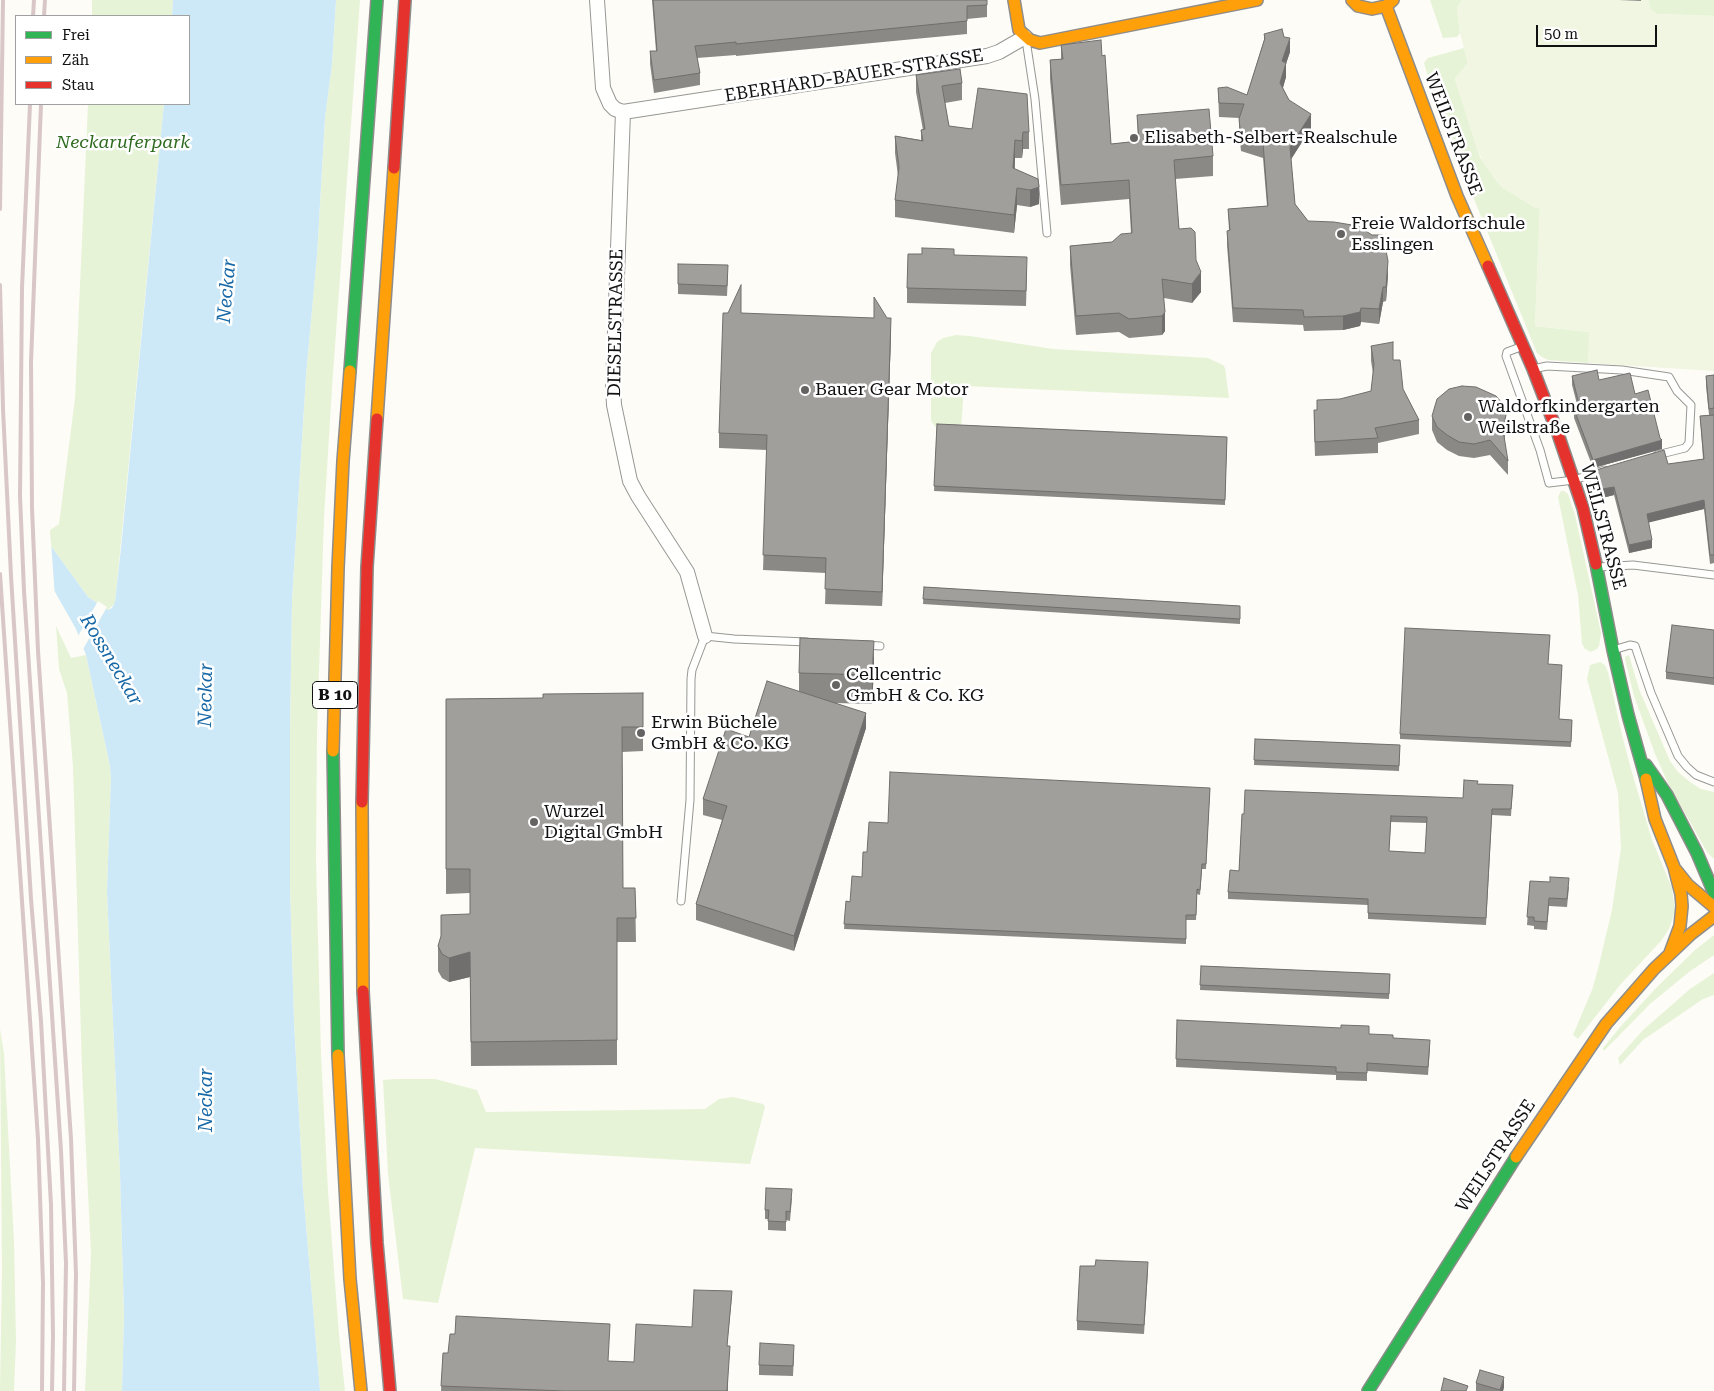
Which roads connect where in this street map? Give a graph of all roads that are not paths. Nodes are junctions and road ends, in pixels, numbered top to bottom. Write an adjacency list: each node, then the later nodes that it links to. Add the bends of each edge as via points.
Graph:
1 (376, 0): 33 (main road, B 10, via 343,461 333,765 340,1110 350,1279)
2 (405, 0): 34 (main road, B 10, via 368,557 362,773 362,957 366,1066)
3 (596, 0): 9 (street, via 603,88 615,110)
4 (1014, 0): 8 (main road, via 1017,25)
5 (1257, 0): 8 (main road, via 1046,43)
6 (1352, 0): 7 (main road, via 1365,8 1379,9)
7 (1389, 3): 11 (main road, WEILSTRASSE, via 1457,196)
8 (1025, 37): 9 (street, EBERHARD-BAUER-STRASSE, via 987,56); 10 (lane, via 1034,85)
9 (623, 112): 18 (street, DIESELSTRASSE, via 614,405 630,481 687,572)
10 (1047, 233)
11 (1523, 345): 12 (main road, WEILSTRASSE); 15 (lane, via 1507,352 1506,356 1549,483)
12 (1533, 369): 13 (lane, via 1557,366 1669,377 1691,405 1689,445); 15 (main road, WEILSTRASSE)
13 (1646, 458)
14 (1614, 467): 15 (lane)
15 (1574, 480): 16 (main road, WEILSTRASSE)
16 (1597, 567): 17 (lane, via 1633,565); 22 (main road, WEILSTRASSE)
17 (1714, 575)
18 (705, 636): 19 (lane); 29 (lane, via 691,678 690,800)
19 (810, 642)
20 (860, 645): 21 (lane)
21 (880, 646)
22 (1613, 650): 23 (main road, WEILSTRASSE); 24 (lane, via 1635,646 1678,756 1696,775)
23 (1641, 758): 25 (main road, WEILSTRASSE, via 1667,795); 26 (main road, WEILSTRASSE, via 1655,819)
24 (1714, 782)
25 (1697, 852): 27 (main road); 28 (main road, WEILSTRASSE)
26 (1674, 868): 30 (main road); 32 (main road, WEILSTRASSE, via 1682,915)
27 (1714, 868)
28 (1714, 893)
29 (681, 901)
30 (1714, 907)
31 (1714, 916): 32 (main road, WEILSTRASSE)
32 (1670, 953): 35 (main road, WEILSTRASSE, via 1622,1004 1576,1066 1491,1194)
33 (361, 1391)
34 (390, 1391)
35 (1368, 1391)

